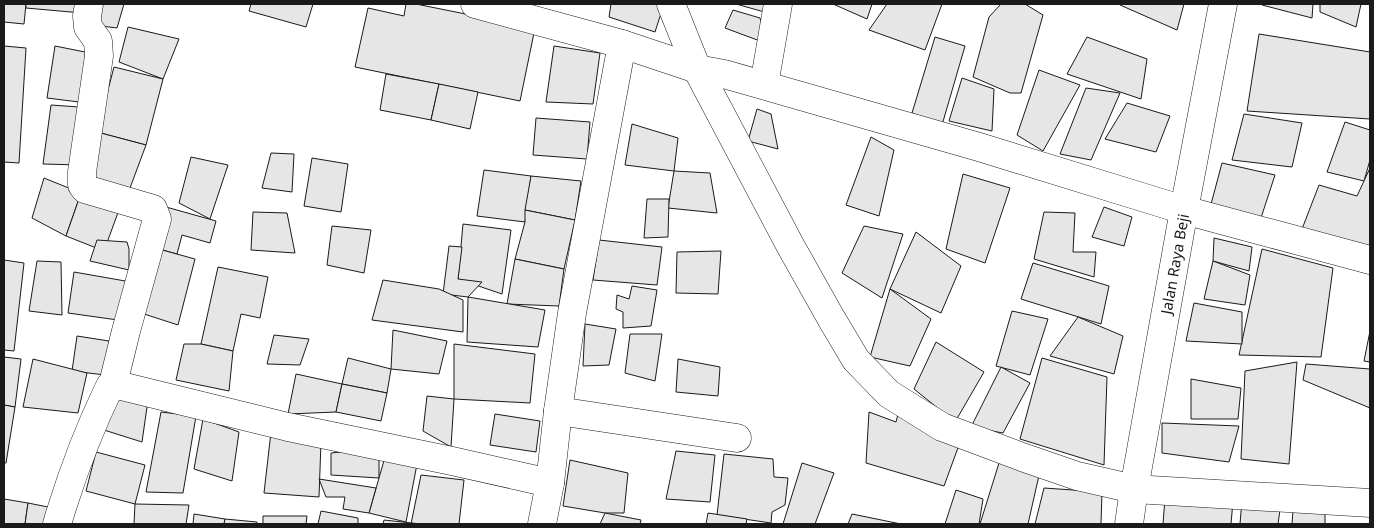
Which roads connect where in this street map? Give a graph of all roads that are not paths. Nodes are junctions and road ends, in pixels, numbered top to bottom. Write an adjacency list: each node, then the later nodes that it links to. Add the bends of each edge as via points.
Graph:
1 (89, 4): 11 (street, via 88,27 98,41 99,56 82,186 153,209 157,219)
2 (475, 4): 6 (street)
3 (670, 4): 7 (street)
4 (778, 4): 8 (street)
5 (1223, 4): 9 (street, Jalan Raya Beji)
6 (622, 44): 7 (street); 12 (street, via 572,313)
7 (709, 71): 8 (street); 15 (street, via 790,245 830,318 856,360 889,394 942,427 1077,476)
8 (764, 85): 9 (street)
9 (1184, 210): 10 (street); 15 (street, Jalan Raya Beji)
10 (1370, 260)
11 (113, 384): 14 (street, via 288,427); 17 (street, via 94,418)
12 (558, 411): 13 (street); 14 (street)
13 (737, 438)
14 (550, 483): 18 (street)
15 (1134, 488): 16 (street); 19 (street, Jalan Raya Beji)
16 (1370, 503)
17 (57, 524)
18 (542, 524)
19 (1129, 524)

